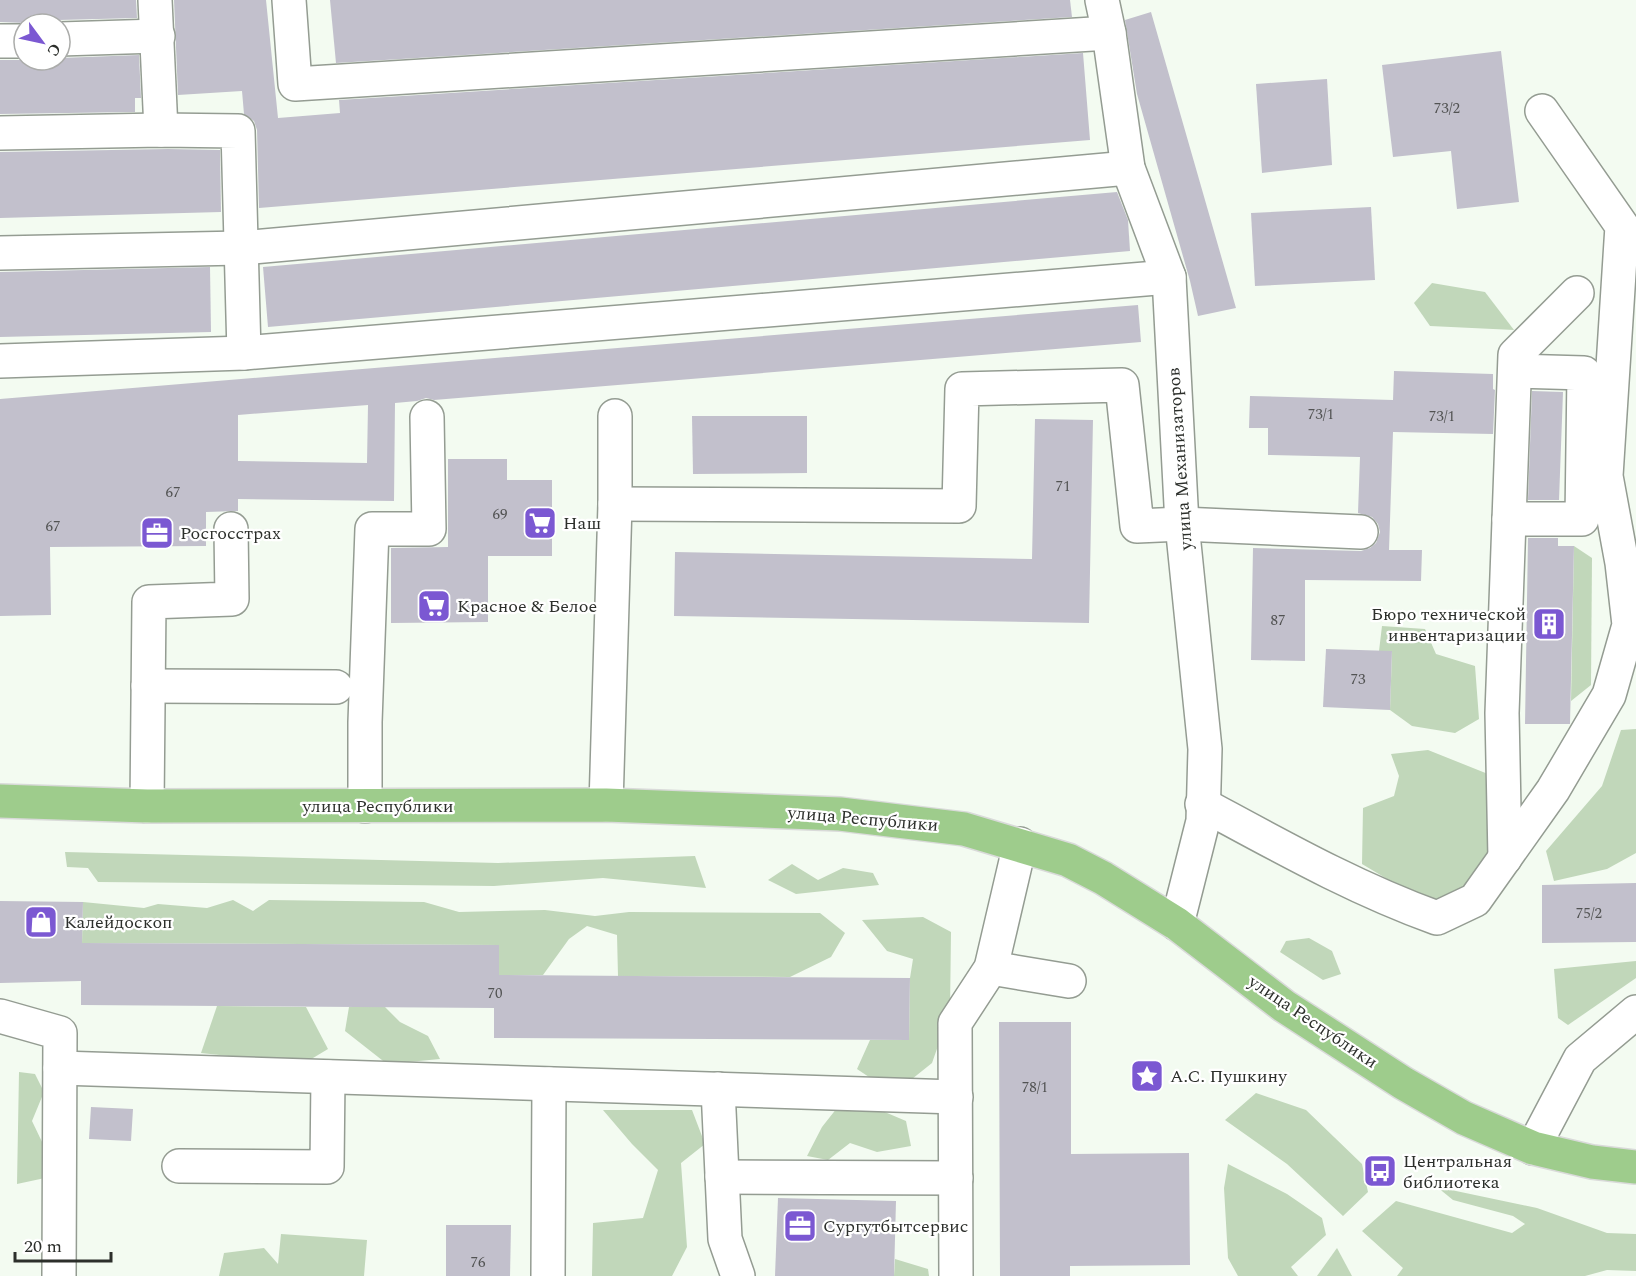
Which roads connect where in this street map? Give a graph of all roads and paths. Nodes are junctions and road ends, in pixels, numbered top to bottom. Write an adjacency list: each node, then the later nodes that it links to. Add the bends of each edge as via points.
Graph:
1 (155, 0): 5 (lane)
2 (289, 0): 4 (lane, via 296,84)
3 (1102, 0): 4 (lane, улица Механизаторов)
4 (1109, 33): 10 (lane, улица Механизаторов)
5 (158, 36): 6 (lane); 8 (lane)
6 (72, 39)
7 (1542, 111): 27 (lane, via 1623,226 1606,477 1629,626)
8 (161, 130): 9 (lane); 11 (lane, via 238,131)
9 (0, 133)
10 (1128, 168): 11 (lane); 13 (lane, улица Механизаторов)
11 (241, 248): 12 (lane); 15 (lane)
12 (0, 253)
13 (1169, 277): 15 (lane); 22 (lane, улица Механизаторов)
14 (1577, 292): 17 (lane, via 1515,355)
15 (244, 352): 16 (lane)
16 (0, 362)
17 (1515, 371): 21 (lane); 21 (lane, via 1584,373 1582,519)
18 (615, 416): 20 (lane)
19 (427, 417): 32 (lane, via 429,529 372,529)
20 (615, 504): 22 (lane, via 958,506 962,389 1122,384 1137,526); 30 (lane)
21 (1509, 519): 34 (lane, via 1502,713)
22 (1182, 524): 24 (lane); 29 (lane, улица Механизаторов, via 1205,749)
23 (231, 529): 25 (lane, via 232,598 149,602)
24 (1361, 532)
25 (148, 686): 26 (lane); 31 (lane)
26 (336, 687)
27 (1623, 696): 34 (lane)
28 (0, 801): 31 (main road, улица Республики)
29 (1202, 804): 34 (lane, via 1343,880 1437,918 1475,900); 35 (lane, улица Механизаторов, via 1203,821)
30 (606, 805): 32 (main road, улица Республики); 33 (main road, улица Республики, via 840,814 964,829)
31 (147, 806): 32 (main road, улица Республики)
32 (365, 806)
33 (1020, 844): 35 (main road, улица Республики, via 1068,860 1104,878); 36 (lane)
34 (1505, 858)
35 (1177, 924): 45 (main road, улица Республики, via 1284,1006 1403,1083 1464,1118)
36 (991, 968): 37 (lane); 44 (lane, via 955,1023)
37 (1070, 981)
38 (1636, 1012): 45 (lane, via 1580,1059)
39 (0, 1016): 40 (lane, via 60,1034)
40 (60, 1068): 41 (lane); 50 (lane)
41 (328, 1077): 42 (lane); 46 (lane, via 327,1167)
42 (549, 1084): 43 (lane); 51 (lane)
43 (718, 1089): 44 (lane); 48 (lane)
44 (956, 1097): 49 (lane)
45 (1533, 1148): 47 (main road, улица Республики, via 1592,1162)
46 (179, 1166)
47 (1636, 1167)
48 (722, 1177): 49 (lane); 52 (lane, via 725,1239)
49 (956, 1178): 53 (lane)
50 (59, 1276)
51 (548, 1276)
52 (738, 1276)
53 (956, 1276)

